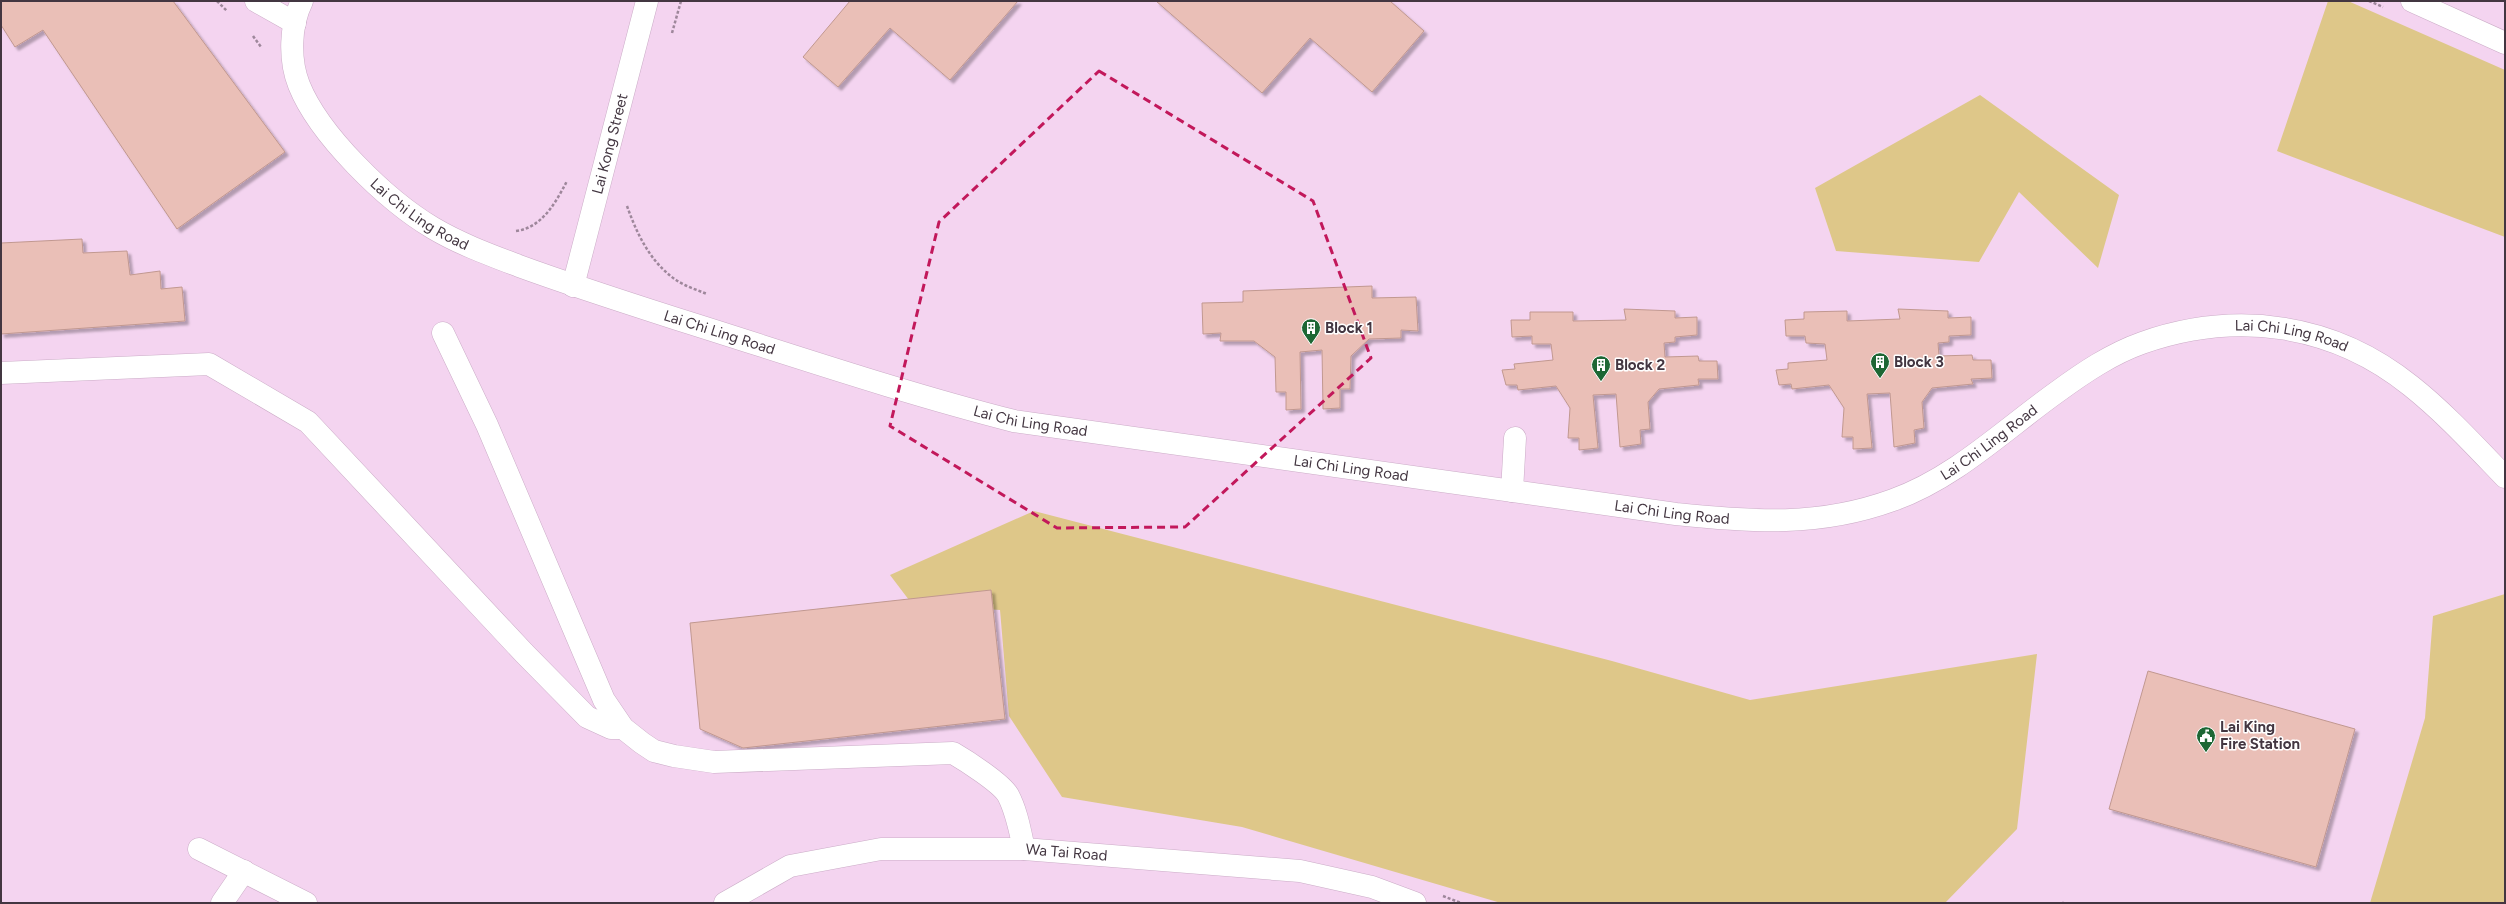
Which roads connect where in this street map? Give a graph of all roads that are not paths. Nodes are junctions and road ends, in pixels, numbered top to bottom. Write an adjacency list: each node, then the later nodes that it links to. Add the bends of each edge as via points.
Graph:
1 (256, 1): 5 (street)
2 (302, 1): 5 (street, Lai Chi Ling Road)
3 (647, 1): 7 (street, Lai Kong Street)
4 (2412, 1): 6 (street)
5 (295, 23): 7 (street, Lai Chi Ling Road, via 293,62 307,103 343,150 366,173 408,211 457,241)
6 (2505, 43)
7 (573, 286): 12 (street, Lai Chi Ling Road, via 919,395 1014,421)
8 (443, 333): 13 (street, via 487,425 604,700)
9 (1, 373): 13 (street, via 209,364 308,422 587,717 611,728)
10 (1515, 438): 12 (street)
11 (2505, 477): 12 (street, Lai Chi Ling Road, via 2416,389 2359,353 2329,339 2296,331 2262,325 2233,324 2171,334 2111,357 2056,393 1959,464 1922,486 1896,499 1838,516 1780,522 1733,520)
12 (1512, 491)
13 (623, 728): 15 (street, via 654,751 714,762 953,754 983,773 1007,794 1018,822)
14 (200, 849): 16 (street)
15 (1024, 849): 19 (street, Wa Tai Road, via 881,849 790,866); 20 (street, Wa Tai Road, via 1300,871 1372,887)
16 (244, 871): 17 (street); 18 (street)
17 (222, 903)
18 (306, 903)
19 (725, 903)
20 (1415, 903)

